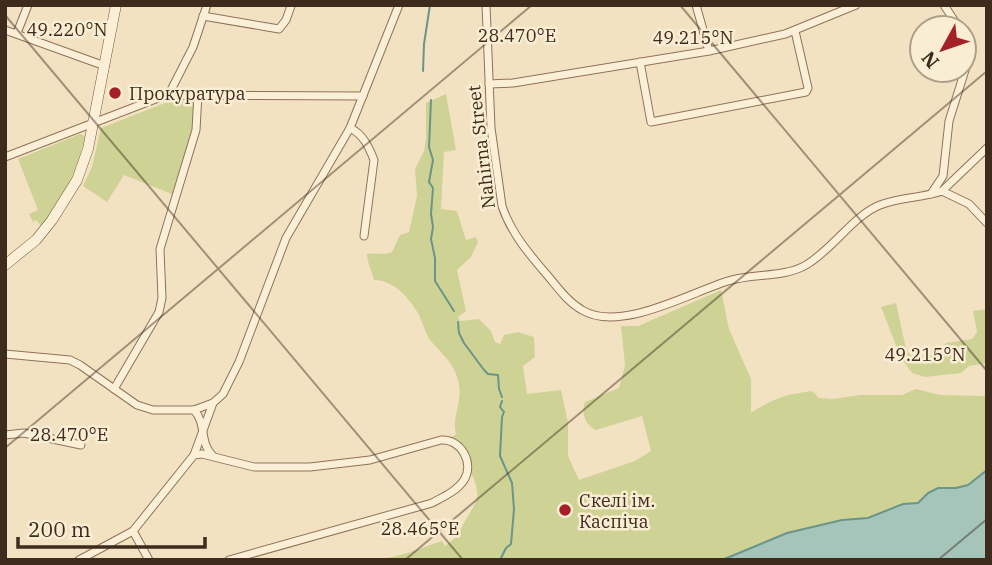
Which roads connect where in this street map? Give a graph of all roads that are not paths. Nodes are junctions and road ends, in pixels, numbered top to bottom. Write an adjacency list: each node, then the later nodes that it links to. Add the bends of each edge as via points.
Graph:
1 (28, 5): 12 (street)
2 (116, 5): 15 (main road)
3 (208, 5): 9 (street)
4 (399, 5): 20 (street)
5 (486, 5): 16 (street, Nahirna Street)
6 (696, 5): 13 (street)
7 (856, 5): 11 (street)
8 (291, 6): 9 (street, via 279,29)
9 (203, 16): 18 (street)
10 (5, 30): 12 (street)
11 (794, 31): 13 (street); 14 (street, via 808,88 769,100 651,122)
12 (17, 33): 15 (street)
13 (709, 51): 14 (street)
14 (640, 62): 16 (street)
15 (105, 66): 21 (main road)
16 (489, 84): 26 (street, Nahirna Street, via 499,187 510,228 572,303 593,316 628,316 750,274 789,272 813,260 879,205)
17 (961, 84): 26 (street, via 950,121 943,176)
18 (169, 94): 19 (street); 21 (street)
19 (198, 94): 20 (street); 31 (street, via 196,130 160,249 159,312)
20 (363, 96): 22 (street)
21 (92, 122): 24 (street); 29 (main road, via 88,149 67,199 36,240)
22 (350, 128): 28 (street, via 374,160); 32 (street, via 286,238 239,362 223,394)
23 (987, 148): 25 (street)
24 (5, 157)
25 (942, 191): 26 (street, Nahirna Street); 27 (street, via 969,204)
26 (931, 195)
27 (987, 223)
28 (364, 236)
29 (5, 265)
30 (5, 354): 31 (street, via 70,360)
31 (114, 388): 33 (street, via 145,408)
32 (213, 403): 33 (street); 34 (street)
33 (194, 410): 34 (street)
34 (203, 432): 37 (street); 38 (street, via 205,446)
35 (5, 435): 36 (street, via 24,433)
36 (81, 445)
37 (194, 456): 38 (street); 39 (street)
38 (214, 457): 42 (street, via 254,467 310,467 370,460 450,439 462,451 468,470 461,483 425,505)
39 (133, 531): 40 (street); 41 (street)
40 (79, 560)
41 (149, 560)
42 (229, 560)

